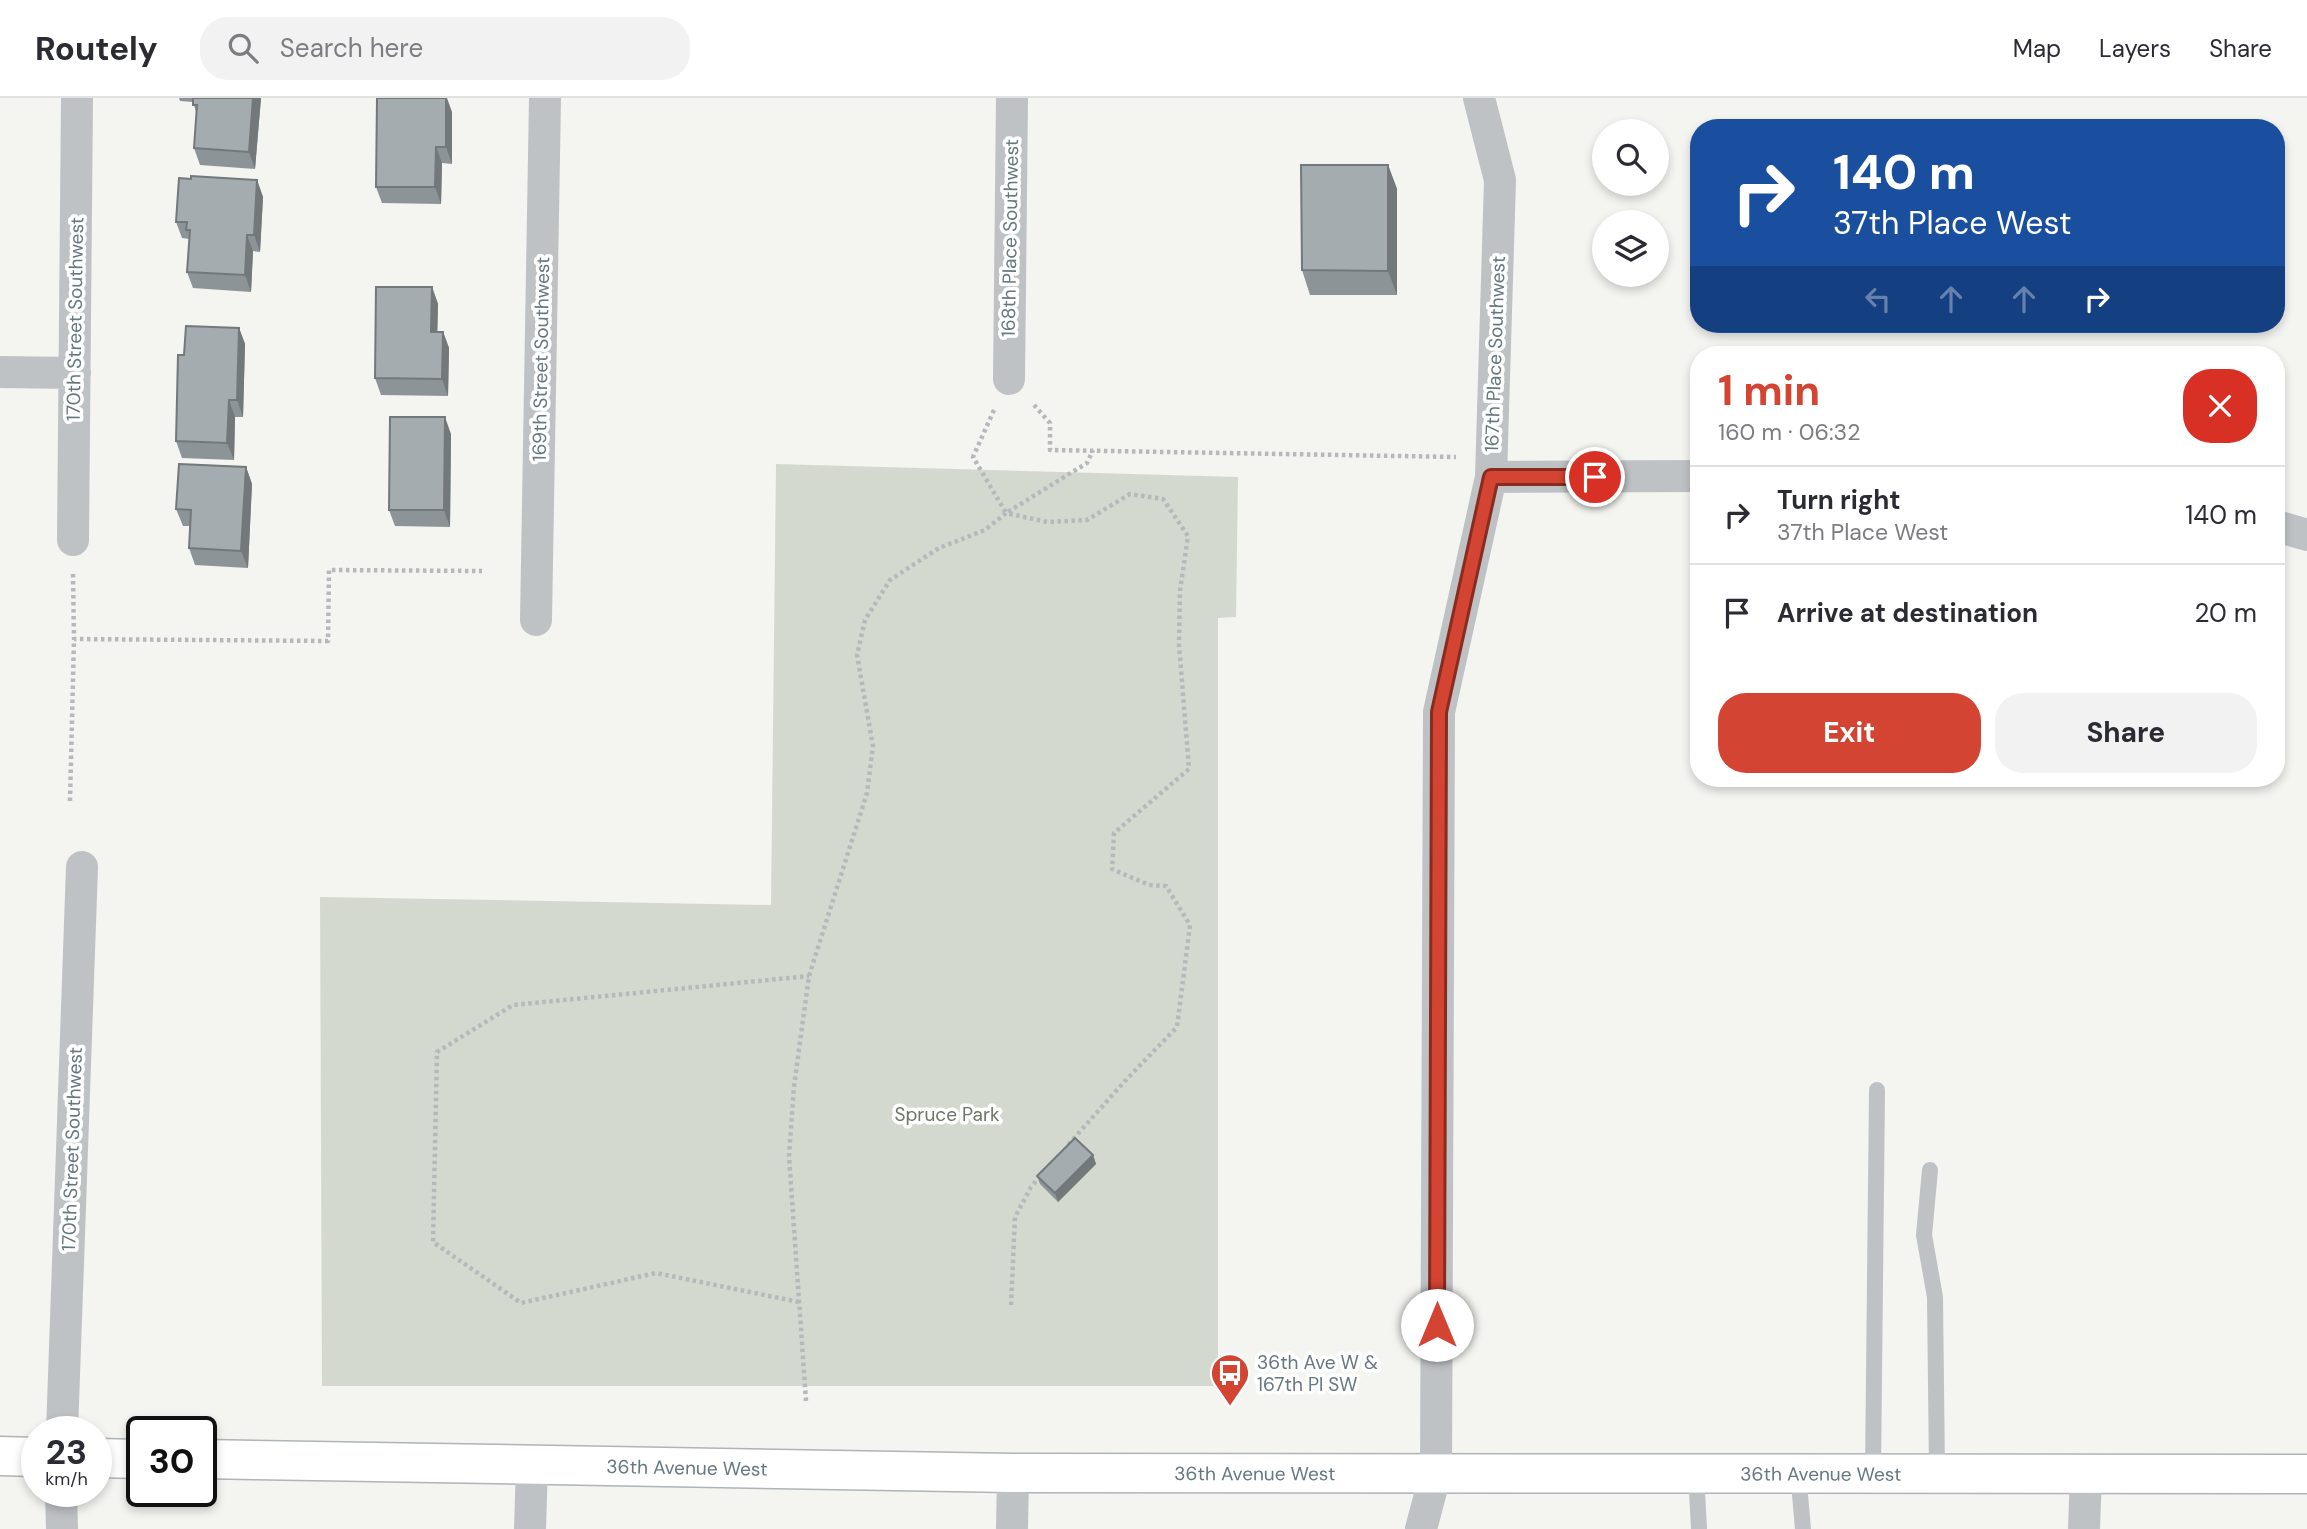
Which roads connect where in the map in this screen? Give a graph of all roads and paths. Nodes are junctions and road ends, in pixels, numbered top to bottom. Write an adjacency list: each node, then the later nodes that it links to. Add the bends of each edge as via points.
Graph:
1 (78, 98): 6 (street, 170th Street Southwest)
2 (545, 98): 16 (street, 169th Street Southwest)
3 (1012, 98): 7 (street, 168th Place Southwest)
4 (1479, 98): 9 (street, 167th Place Southwest, via 1500,180)
5 (0, 372): 6 (street)
6 (75, 373): 14 (street, 170th Street Southwest)
7 (1009, 379): 8 (path, via 1050,423 1050,450); 11 (path, via 973,457)
8 (1093, 450): 9 (path); 11 (path, via 1087,463)
9 (1492, 467): 10 (street); 33 (street, 167th Place Southwest, via 1439,712)
10 (1690, 476)
11 (1006, 513): 20 (path, via 985,530 939,548 890,580 865,620 857,655 873,746 867,793); 22 (path, via 1047,522 1087,520 1130,494 1163,499 1188,536 1179,644 1189,769 1114,833 1112,869 1166,887 1191,925 1177,1027)
12 (2285, 528): 13 (street)
13 (2307, 535)
14 (73, 540): 17 (path)
15 (482, 571): 17 (path, via 329,570 328,641)
16 (536, 620)
17 (74, 639): 18 (path)
18 (70, 801)
19 (82, 867): 28 (street, 170th Street Southwest)
20 (809, 976): 25 (path, via 793,1086 789,1156); 25 (path, via 513,1005 436,1052 433,1242 521,1303 656,1273)
21 (1877, 1090): 36 (lane)
22 (1065, 1149)
23 (1048, 1168): 26 (path, via 1014,1217)
24 (1930, 1170): 37 (lane, via 1924,1235 1935,1297)
25 (799, 1301): 27 (path)
26 (1011, 1305)
27 (806, 1401)
28 (63, 1416)
29 (0, 1456): 30 (main road)
30 (21, 1457)
31 (217, 1459): 32 (main road, 36th Avenue West)
32 (532, 1464): 38 (main road, 36th Avenue West); 43 (street)
33 (1436, 1472): 34 (main road, 36th Avenue West); 38 (main road, 36th Avenue West); 45 (street, 167th Place Southwest)
34 (1696, 1472): 35 (main road, 36th Avenue West); 46 (lane)
35 (1798, 1472): 36 (main road, 36th Avenue West); 47 (lane)
36 (1873, 1472): 37 (main road, 36th Avenue West)
37 (1937, 1472): 39 (main road, 36th Avenue West)
38 (1013, 1473): 44 (street)
39 (2086, 1473): 40 (main road, 36th Avenue West); 48 (street)
40 (2307, 1474)
41 (61, 1507): 42 (street)
42 (62, 1529)
43 (530, 1529)
44 (1012, 1529)
45 (1421, 1529)
46 (1699, 1529)
47 (1803, 1529)
48 (2084, 1529)

